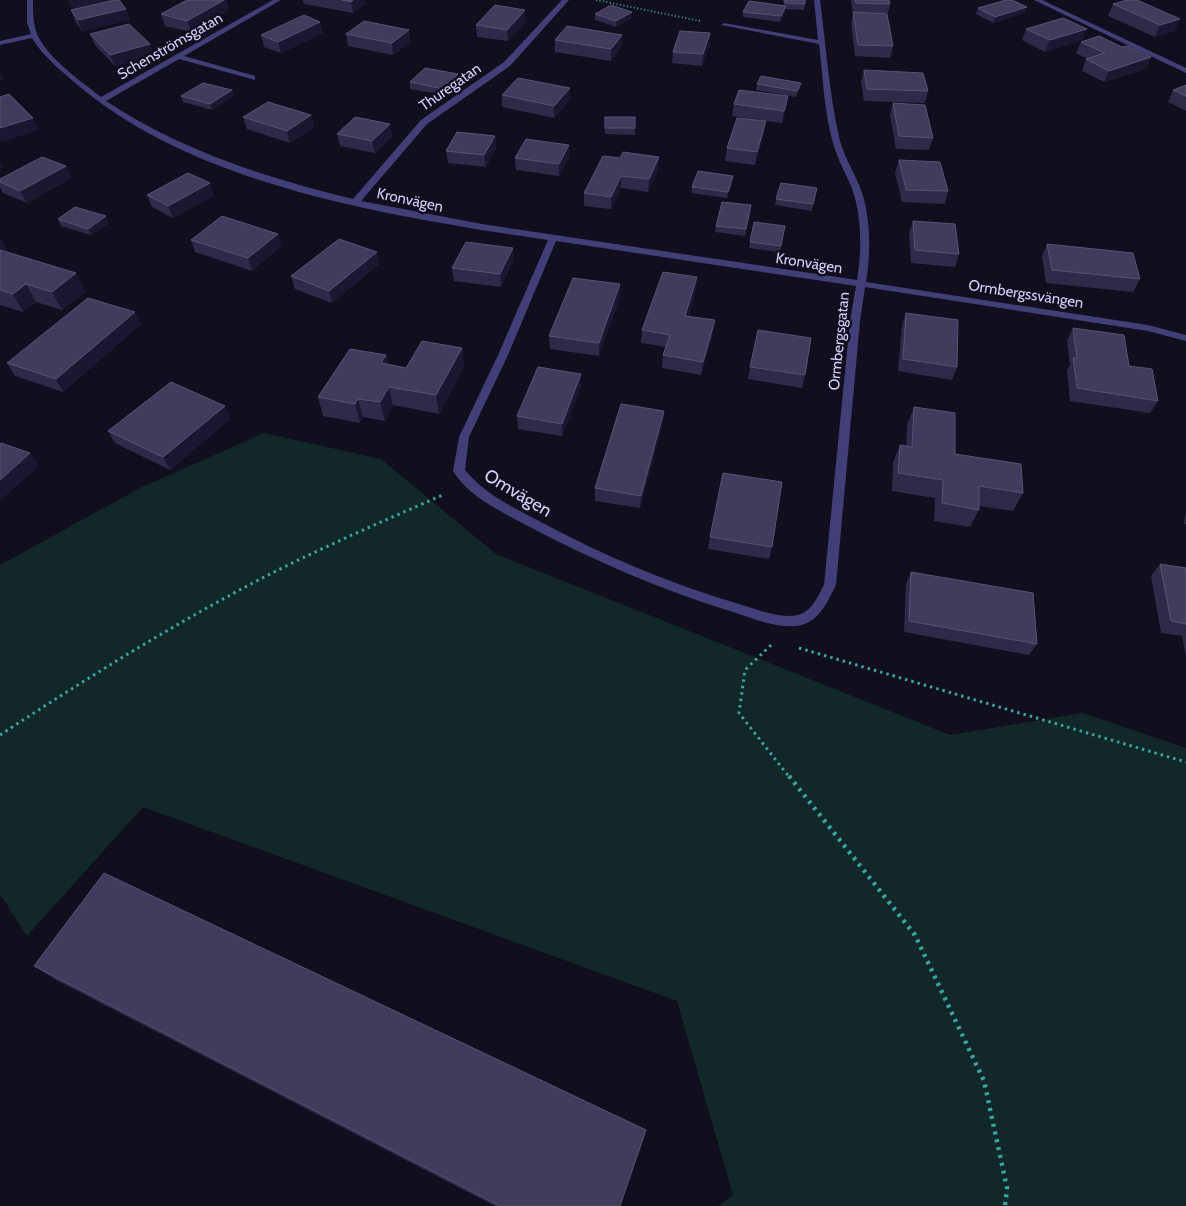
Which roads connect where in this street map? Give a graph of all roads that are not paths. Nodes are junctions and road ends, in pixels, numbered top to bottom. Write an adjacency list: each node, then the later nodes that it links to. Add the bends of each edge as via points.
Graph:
1 (30, 0): 7 (street, via 28,17)
2 (278, 0): 10 (street, Schenströmsgatan)
3 (566, 0): 14 (street, Thuregatan, via 506,64 424,122)
4 (817, 0): 9 (street, Ormbergsgatan)
5 (1037, 0): 11 (street)
6 (724, 25): 9 (street)
7 (32, 36): 8 (street); 13 (street, Kronvägen, via 74,80)
8 (0, 43)
9 (822, 43): 16 (street, Ormbergsgatan, via 837,145 856,188 863,222 865,258)
10 (179, 57): 12 (street); 13 (street, Schenströmsgatan)
11 (1186, 71)
12 (252, 78)
13 (100, 101): 14 (street, Kronvägen, via 183,146 260,175)
14 (355, 202): 15 (street, Kronvägen, via 416,216)
15 (554, 238): 16 (street, Kronvägen); 18 (street, Omvägen, via 464,437 459,471 468,484 494,502 612,564 698,597)
16 (860, 284): 17 (street, Ormbergssvängen, via 1148,328); 18 (street, Ormbergsgatan, via 830,584 818,609 797,621)
17 (1186, 338)
18 (772, 618)

